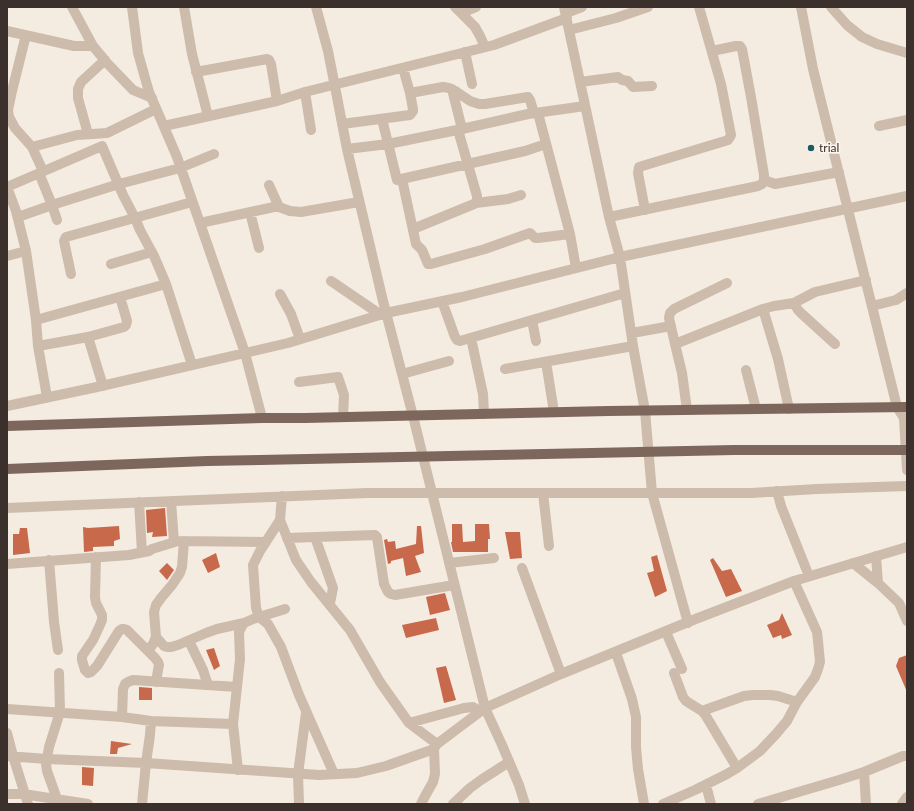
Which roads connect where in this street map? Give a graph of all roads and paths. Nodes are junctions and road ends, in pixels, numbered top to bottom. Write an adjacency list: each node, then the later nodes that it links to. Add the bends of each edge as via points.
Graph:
1 (72, 7): 16 (street)
2 (132, 7): 32 (street, via 138,53)
3 (184, 7): 23 (street)
4 (316, 7): 26 (street)
5 (476, 7): 11 (street)
6 (582, 7): 12 (street)
7 (646, 7): 13 (street, via 610,20)
8 (699, 7): 18 (street)
9 (801, 7): 54 (street)
10 (831, 7): 20 (street, via 847,25 862,36 877,44)
11 (458, 10): 17 (street, via 474,27)
12 (566, 13): 13 (street); 17 (street)
13 (569, 30): 24 (street)
14 (7, 31): 15 (street)
15 (26, 35): 16 (street, via 74,46); 29 (street)
16 (93, 46): 21 (street)
17 (485, 47): 19 (street)
18 (712, 51): 56 (street, via 736,46 742,48); 68 (street, via 730,137 728,140 639,168)
19 (465, 52): 22 (street); 25 (street)
20 (907, 53)
21 (105, 60): 32 (street, via 133,90); 45 (street, via 78,89)
22 (403, 68): 26 (street); 31 (street)
23 (196, 72): 33 (street, via 267,59); 37 (street)
24 (580, 82): 27 (street, via 619,77 628,80 633,87); 34 (street)
25 (472, 84)
26 (335, 85): 30 (street); 40 (street)
27 (652, 86)
28 (452, 89): 31 (street); 36 (street, via 470,101 480,104 528,97); 44 (street)
29 (10, 91): 48 (street, via 9,117)
30 (304, 92): 33 (street); 43 (street)
31 (410, 93): 38 (street, via 413,111 410,115)
32 (152, 98): 35 (street)
33 (277, 101): 37 (street)
34 (585, 106): 36 (street); 71 (street)
35 (156, 109): 41 (street); 45 (street, via 107,133)
36 (536, 113): 44 (street); 47 (street)
37 (208, 116): 41 (street)
38 (382, 119): 40 (street); 46 (street)
39 (907, 120): 42 (street)
40 (342, 124): 49 (street)
41 (164, 126): 52 (street)
42 (879, 126)
43 (312, 130)
44 (460, 130): 46 (street); 51 (street)
45 (88, 134): 48 (street, via 69,136)
46 (388, 144): 49 (street); 55 (street, via 397,180)
47 (546, 144): 51 (street); 76 (street)
48 (32, 147): 53 (street)
49 (347, 149): 63 (street)
50 (214, 154): 52 (street)
51 (468, 164): 55 (street); 64 (street, via 477,196)
52 (180, 168): 57 (street); 62 (street)
53 (41, 172): 57 (street, via 102,146); 59 (street); 65 (street)
54 (839, 172): 56 (street, via 775,184); 67 (street)
55 (402, 179): 75 (street)
56 (764, 180): 68 (street, via 758,186)
57 (119, 184): 65 (street); 72 (street)
58 (269, 185): 66 (street)
59 (7, 187): 70 (street)
60 (521, 195): 64 (street)
61 (907, 196): 67 (street)
62 (192, 202): 72 (street); 74 (street)
63 (359, 202): 66 (street, via 301,212); 97 (street)
64 (476, 202): 75 (street)
65 (52, 205): 70 (street); 73 (street)
66 (278, 207): 69 (street)
67 (848, 209): 81 (street); 85 (street)
68 (645, 210): 71 (street)
69 (250, 212): 74 (street); 77 (street)
70 (18, 216): 78 (street)
71 (609, 217): 81 (street)
72 (135, 218): 79 (street); 84 (street, via 66,237 64,241)
73 (57, 220)
74 (200, 223): 110 (street)
75 (413, 229): 76 (street, via 417,245 429,264 530,234 538,238)
76 (570, 234): 83 (street)
77 (259, 248)
78 (26, 251): 80 (street); 98 (street)
79 (152, 252): 82 (street); 88 (street)
80 (7, 256)
81 (620, 257): 83 (street); 89 (street)
82 (111, 264)
83 (576, 268): 93 (street)
84 (71, 274)
85 (866, 280): 94 (street, via 815,292); 95 (street)
86 (331, 281): 97 (street)
87 (727, 283): 100 (street, via 674,309 669,318)
88 (166, 284): 92 (street); 113 (street)
89 (625, 293): 99 (street); 101 (street)
90 (907, 293): 95 (street, via 896,300)
91 (280, 294): 104 (street)
92 (120, 297): 98 (street); 102 (street, via 126,325)
93 (442, 301): 97 (street); 103 (street, via 456,339 460,341)
94 (794, 303): 96 (street); 107 (street, via 802,314)
95 (872, 306): 121 (street)
96 (763, 309): 106 (street); 123 (street)
97 (383, 314): 104 (street); 116 (street)
98 (36, 320): 108 (street)
99 (532, 320): 103 (street); 105 (street)
100 (671, 326): 101 (street); 106 (street)
101 (632, 333): 109 (street)
102 (88, 337): 108 (street); 118 (street)
103 (471, 338): 127 (street, via 482,389)
104 (300, 339): 110 (street)
105 (536, 341)
106 (675, 344): 124 (street)
107 (835, 344)
108 (38, 346): 119 (street)
109 (633, 346): 112 (street); 125 (street)
110 (245, 353): 113 (street); 130 (street)
111 (449, 361): 116 (street)
112 (546, 362): 114 (street); 126 (street)
113 (192, 365): 118 (street)
114 (505, 369)
115 (746, 370): 122 (street)
116 (402, 374): 128 (street)
117 (299, 382): 129 (street, via 338,377 344,395)
118 (103, 386): 119 (street)
119 (47, 398): 120 (street)
120 (7, 406)
121 (902, 407): 123 (main road); 132 (street)
122 (756, 409): 123 (main road); 124 (main road)
123 (789, 409)
124 (687, 410): 125 (main road)
125 (645, 411): 126 (main road); 133 (street)
126 (554, 412): 127 (main road)
127 (484, 414): 128 (main road)
128 (413, 416): 129 (main road); 134 (street)
129 (343, 417): 130 (main road)
130 (262, 418): 131 (main road)
131 (7, 426)
132 (906, 450): 133 (main road); 136 (street)
133 (648, 452): 134 (main road); 141 (street)
134 (422, 456): 135 (main road); 139 (street)
135 (7, 469)
136 (907, 470)
137 (907, 486): 138 (street)
138 (777, 491): 141 (street); 162 (street)
139 (431, 493): 140 (street); 142 (street, via 367,492); 158 (street)
140 (543, 493): 141 (street); 151 (street)
141 (652, 493): 172 (street)
142 (282, 496): 143 (street); 146 (street)
143 (171, 501): 144 (street); 149 (street)
144 (139, 502): 145 (street); 153 (street)
145 (7, 508)
146 (280, 520): 148 (street); 150 (street)
147 (316, 537): 148 (street); 165 (street, via 376,536 384,584 391,594); 167 (street, via 333,588)
148 (287, 538): 167 (street, via 296,560)
149 (179, 542): 150 (street); 153 (street); 174 (street, via 182,566 172,586 156,605)
150 (266, 542): 169 (street, via 253,565)
151 (549, 546)
152 (907, 546): 154 (street)
153 (142, 552): 155 (street)
154 (876, 556): 159 (street); 164 (street)
155 (96, 557): 157 (street); 177 (street, via 95,597 102,620 82,656 85,670 91,672 122,629 127,630)
156 (494, 558): 158 (street)
157 (49, 560): 160 (street); 176 (street)
158 (449, 563): 165 (street)
159 (853, 563): 162 (street); 164 (street)
160 (7, 564)
161 (522, 568): 180 (street)
162 (809, 576): 163 (street)
163 (794, 581): 172 (street); 184 (street, via 817,632 820,652 815,677)
164 (878, 583): 166 (street)
165 (454, 585): 186 (street)
166 (903, 601): 170 (street)
167 (330, 604): 192 (street, via 350,630 380,682)
168 (285, 609): 169 (street)
169 (258, 617): 171 (street); 188 (street, via 268,624 281,647)
170 (907, 621)
171 (244, 623): 175 (street, via 217,629); 183 (street, via 239,632)
172 (688, 623): 173 (street)
173 (666, 632): 178 (street); 189 (street, via 684,697)
174 (156, 637): 175 (street, via 168,647); 177 (street)
175 (190, 641): 182 (street)
176 (58, 650)
177 (148, 651): 181 (street, via 159,665)
178 (616, 653): 180 (street); 217 (street, via 636,717 638,770)
179 (59, 673): 187 (street)
180 (561, 674): 186 (street)
181 (156, 682): 182 (street); 190 (street, via 134,680 125,684)
182 (208, 685): 183 (street)
183 (237, 687): 193 (street)
184 (797, 702): 189 (street, via 770,695 744,696); 201 (street, via 787,721 776,734 760,751)
185 (7, 708): 187 (street)
186 (482, 709): 192 (street, via 464,708); 195 (street); 199 (street)
187 (60, 712): 190 (street); 198 (street)
188 (306, 712): 204 (street); 205 (street)
189 (702, 712): 201 (street)
190 (122, 717): 191 (street)
191 (151, 721): 193 (street); 200 (street)
192 (409, 723): 195 (street)
193 (233, 724): 202 (street)
194 (7, 733): 196 (street)
195 (435, 746): 205 (street, via 386,766 357,773); 214 (street, via 435,774)
196 (10, 756): 198 (street); 209 (street)
197 (907, 756): 203 (street)
198 (47, 759): 200 (street); 210 (street, via 47,771)
199 (509, 762): 215 (street, via 470,788); 216 (street)
200 (146, 763): 202 (street); 212 (street)
201 (737, 768): 206 (street)
202 (238, 770): 204 (street)
203 (864, 772): 220 (street); 221 (street)
204 (298, 774): 205 (street); 213 (street)
205 (334, 774)
206 (706, 785): 218 (street); 219 (street)
207 (7, 794): 209 (street)
208 (907, 797): 222 (street)
209 (26, 799): 210 (street)
210 (62, 801): 211 (street)
211 (88, 804)
212 (142, 804)
213 (298, 804)
214 (421, 804)
215 (453, 804)
216 (525, 804)
217 (644, 804)
218 (663, 804)
219 (712, 804)
220 (758, 804)
221 (866, 804)
222 (902, 804)

